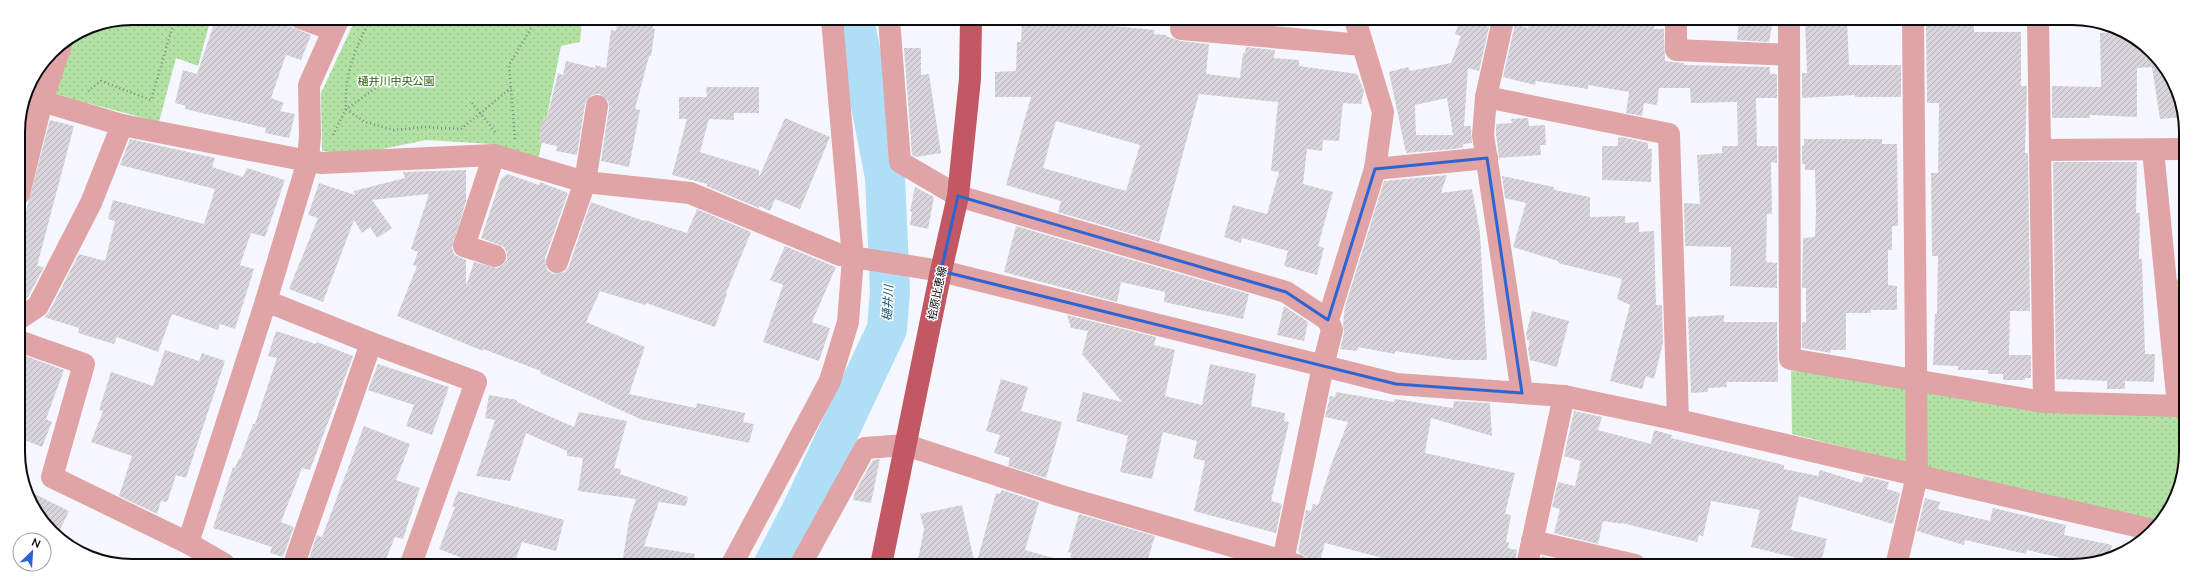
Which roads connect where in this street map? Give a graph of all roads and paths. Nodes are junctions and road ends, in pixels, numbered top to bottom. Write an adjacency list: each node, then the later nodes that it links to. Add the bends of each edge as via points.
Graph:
1 (173, 25): 20 (path, via 151,100 101,81)
2 (336, 25): 37 (street, via 309,85)
3 (368, 25): 25 (path, via 352,62 345,88)
4 (533, 25): 19 (path, via 509,65)
5 (833, 25): 42 (street)
6 (889, 25): 40 (street, via 900,162)
7 (971, 25): 40 (main road, 桧原比恵線, via 970,80)
8 (1182, 25): 15 (street, via 1182,29)
9 (1357, 25): 15 (street)
10 (1502, 25): 21 (street)
11 (1676, 25): 16 (street, via 1676,50)
12 (1789, 25): 16 (street)
13 (1913, 25): 51 (street)
14 (2038, 25): 31 (street)
15 (1362, 45): 38 (street, via 1382,112)
16 (1789, 55): 51 (street, via 1790,359)
17 (54, 58): 22 (street)
18 (396, 78): 25 (path, via 379,86)
19 (511, 88): 26 (path); 30 (path)
20 (82, 95)
21 (1486, 97): 36 (street, via 1483,135); 57 (street, via 1669,134)
22 (34, 98): 27 (street); 35 (street)
23 (472, 103): 26 (path)
24 (597, 106): 39 (street)
25 (346, 109): 26 (path, via 365,122 394,130 424,126 461,129); 29 (path)
26 (480, 112): 28 (path)
27 (122, 125): 37 (street); 46 (street, via 91,203 38,306)
28 (496, 132)
29 (332, 138)
30 (515, 140)
31 (2040, 150): 32 (street); 55 (street)
32 (2153, 150): 33 (street); 52 (street)
33 (2179, 150)
34 (494, 154): 37 (street); 39 (street); 41 (street, via 464,246)
35 (25, 156)
36 (1487, 158): 38 (street); 53 (street)
37 (308, 161): 45 (street)
38 (1375, 169): 47 (street)
39 (585, 182): 42 (street, via 690,193 840,255); 43 (street)
40 (958, 196): 44 (main road, 桧原比恵線); 47 (street, via 1286,292)
41 (495, 256)
42 (853, 258): 44 (street); 66 (street, via 848,322 830,381)
43 (557, 262)
44 (941, 271): 50 (street); 58 (main road, 桧原比恵線)
45 (266, 301): 49 (street); 62 (street)
46 (25, 315)
47 (1328, 320): 50 (street, via 1332,330)
48 (25, 343): 62 (street, via 84,364 52,477)
49 (370, 343): 64 (street); 65 (street, via 476,382)
50 (1323, 366): 53 (street, via 1396,384); 70 (street)
51 (1916, 379): 55 (street); 59 (street)
52 (2179, 389)
53 (1522, 393): 54 (street)
54 (1564, 396): 57 (street); 61 (street)
55 (2044, 402): 56 (street)
56 (2179, 407)
57 (1678, 420): 59 (street)
58 (906, 445): 67 (street, via 865,448); 68 (main road, 桧原比恵線); 69 (street, via 1058,495)
59 (1917, 476): 60 (street); 73 (street)
60 (2146, 529)
61 (1532, 540): 71 (street); 72 (street)
62 (188, 543): 63 (street)
63 (215, 559)
64 (296, 559)
65 (413, 559)
66 (735, 559)
67 (804, 559)
68 (882, 559)
69 (1276, 559)
70 (1291, 559)
71 (1528, 559)
72 (1611, 559)
73 (1898, 559)

